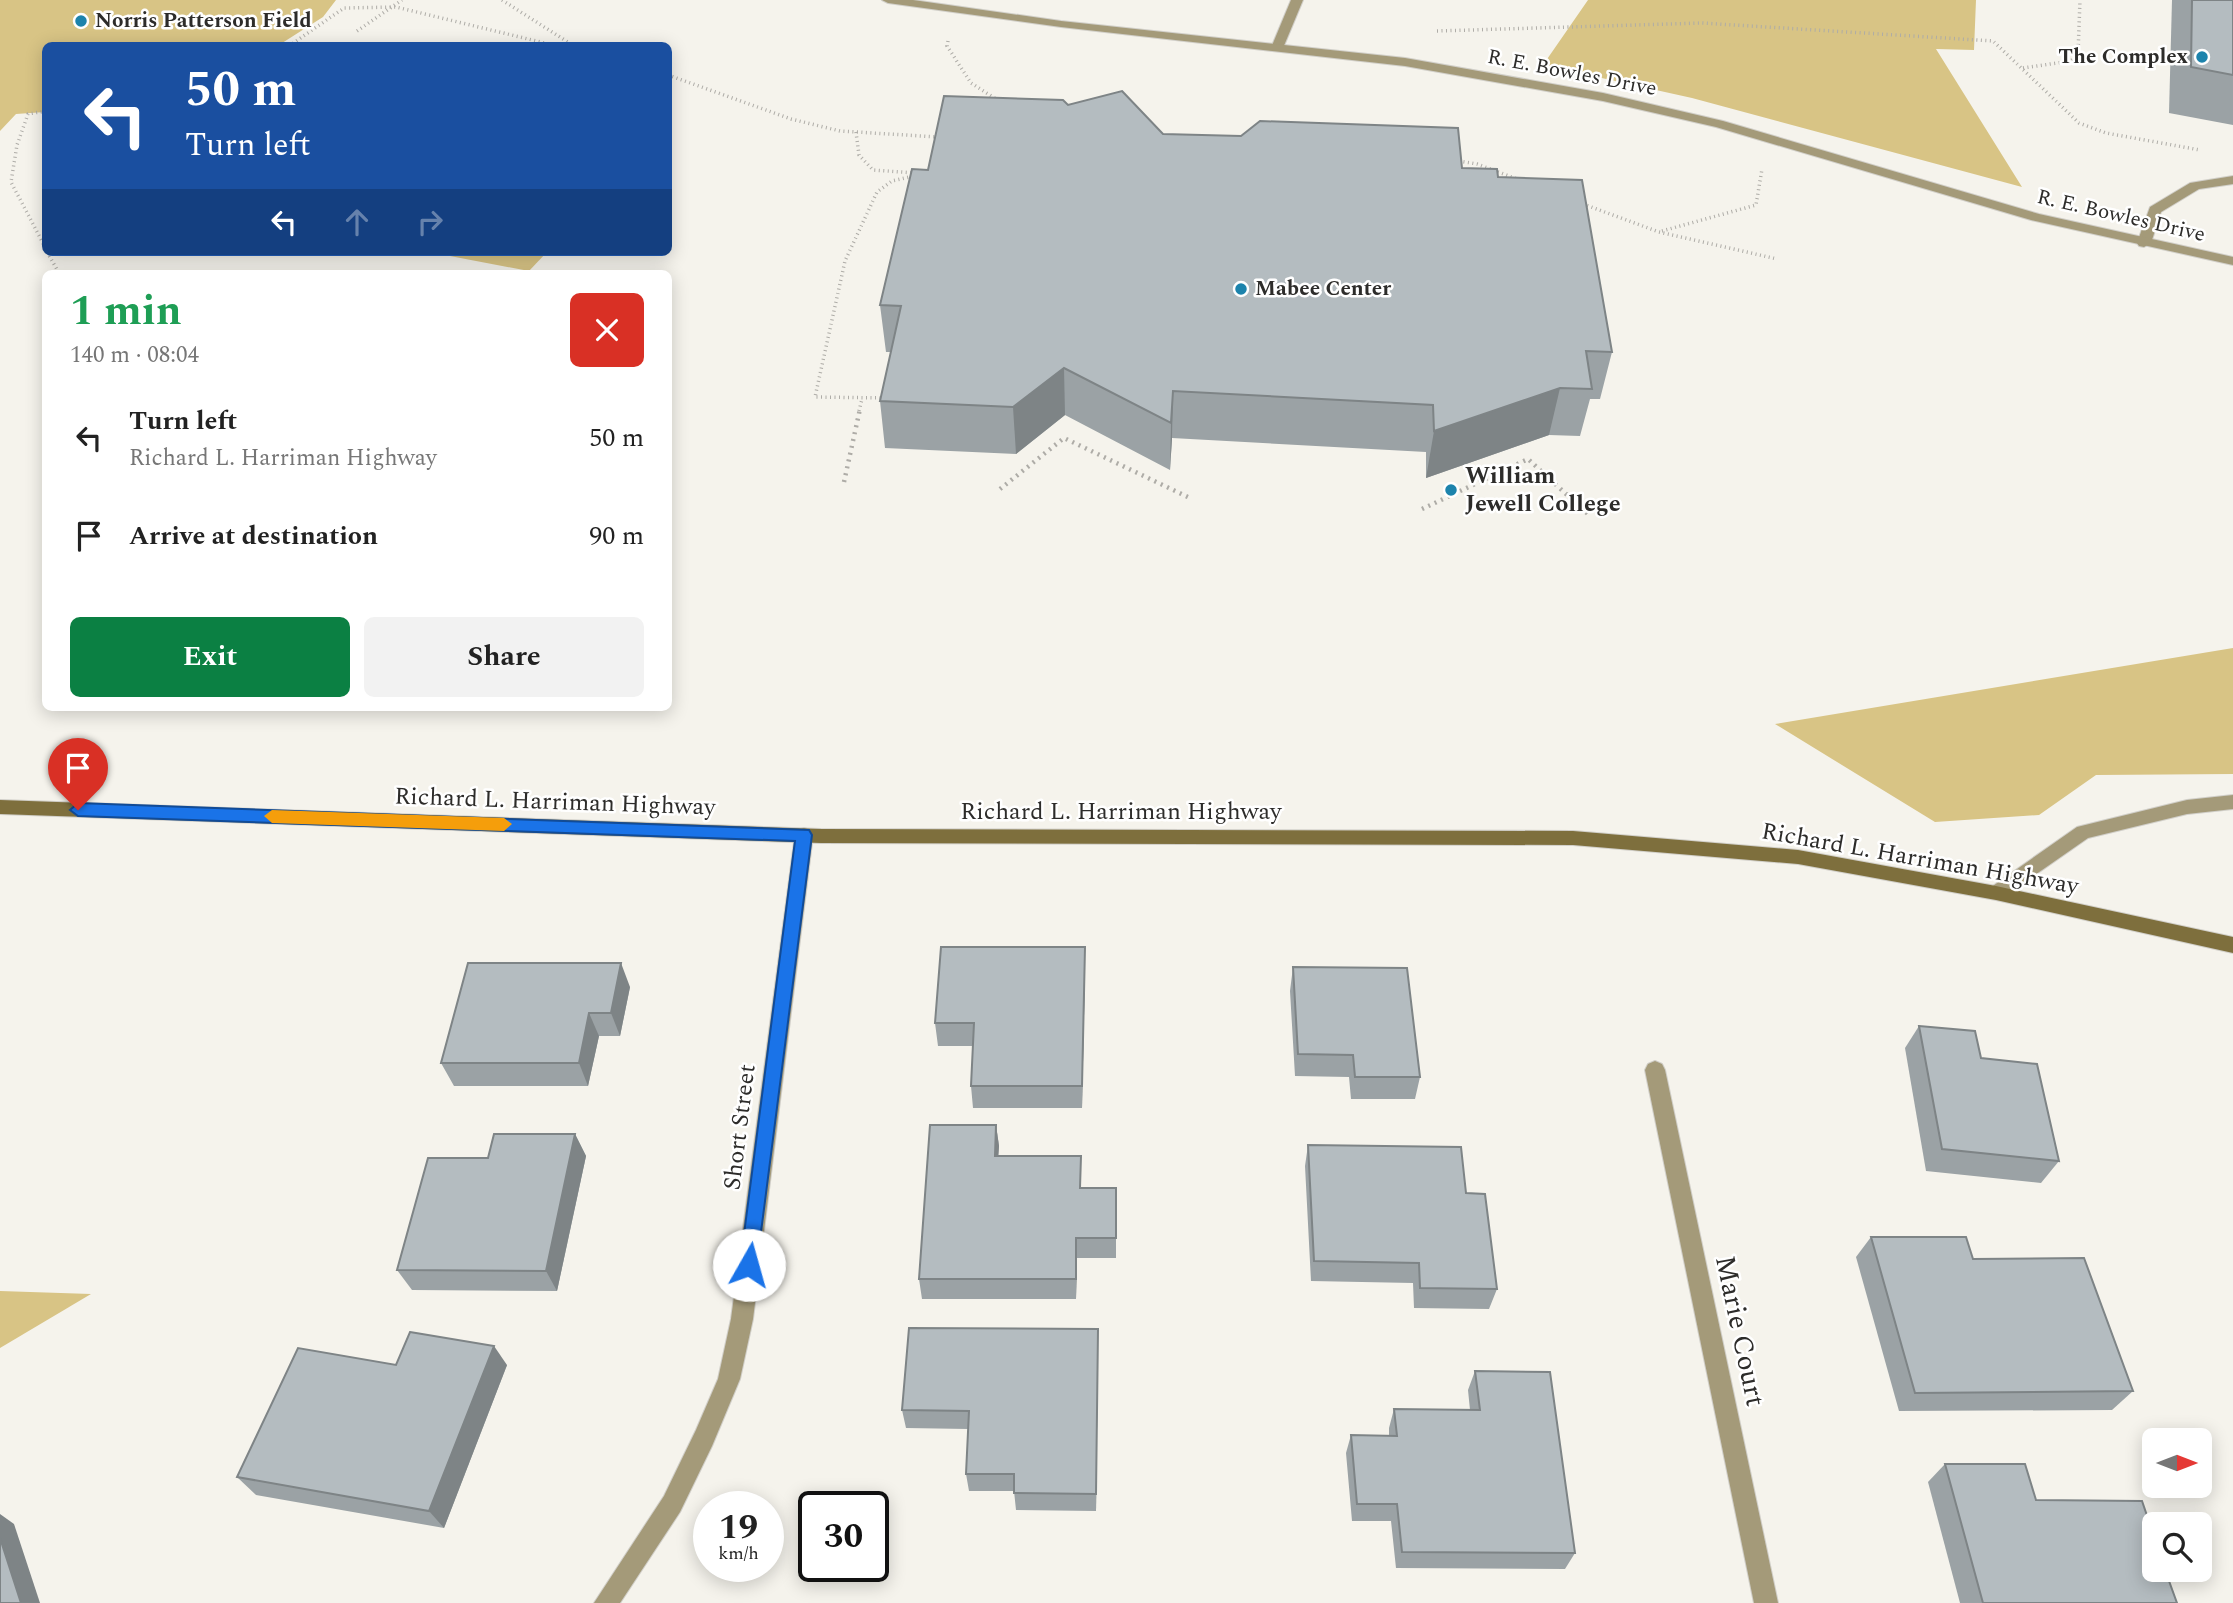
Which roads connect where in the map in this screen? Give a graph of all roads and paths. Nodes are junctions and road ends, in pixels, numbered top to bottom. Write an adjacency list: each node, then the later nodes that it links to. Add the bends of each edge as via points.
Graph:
1 (402, 0): 6 (path)
2 (502, 0): 12 (path)
3 (888, 0): 13 (street, R. E. Bowles Drive)
4 (1297, 0): 13 (street)
5 (2080, 0): 14 (path, via 2078,54 2071,61)
6 (396, 7): 7 (path); 10 (path, via 344,8); 11 (path)
7 (357, 31)
8 (1433, 31): 14 (path, via 1702,23 1804,27 1993,41)
9 (948, 34): 16 (path, via 947,46 971,83)
10 (295, 42)
11 (540, 42)
12 (568, 42)
13 (1277, 48): 28 (street, R. E. Bowles Drive, via 1405,62 1603,97 1719,124 2022,213)
14 (2022, 68): 20 (path, via 2079,123 2106,133 2197,149)
15 (672, 76): 18 (path, via 791,119)
16 (1005, 105)
17 (42, 112): 27 (path, via 28,114 11,182)
18 (856, 132): 19 (path, via 939,137); 32 (path, via 859,155 873,170 924,174 892,181 877,192 845,261 815,397)
19 (936, 148)
20 (2209, 156)
21 (1451, 160): 23 (path)
22 (1762, 163): 26 (path, via 1756,205)
23 (1521, 180)
24 (2233, 180): 28 (street, via 2195,186 2155,211)
25 (1582, 203): 26 (path)
26 (1659, 232): 29 (path)
27 (42, 242)
28 (2144, 243): 30 (street, R. E. Bowles Drive)
29 (1777, 259)
30 (2233, 261)
31 (897, 398): 32 (path)
32 (862, 399): 33 (path)
33 (844, 482)
34 (1000, 489): 35 (path, via 1064,438)
35 (1189, 498)
36 (1422, 509): 37 (path, via 1528,458)
37 (1590, 516)
38 (2233, 802): 41 (street, via 2187,807 2083,832)
39 (0, 807): 40 (main road, Richard L. Harriman Highway)
40 (804, 835): 41 (main road, Richard L. Harriman Highway, via 1573,838 1798,857); 44 (street, Short Street, via 743,1319 729,1379 672,1504)
41 (1996, 893): 42 (main road, Richard L. Harriman Highway)
42 (2233, 945)
43 (1655, 1070): 45 (street, Marie Court)
44 (606, 1603)
45 (1766, 1603)

